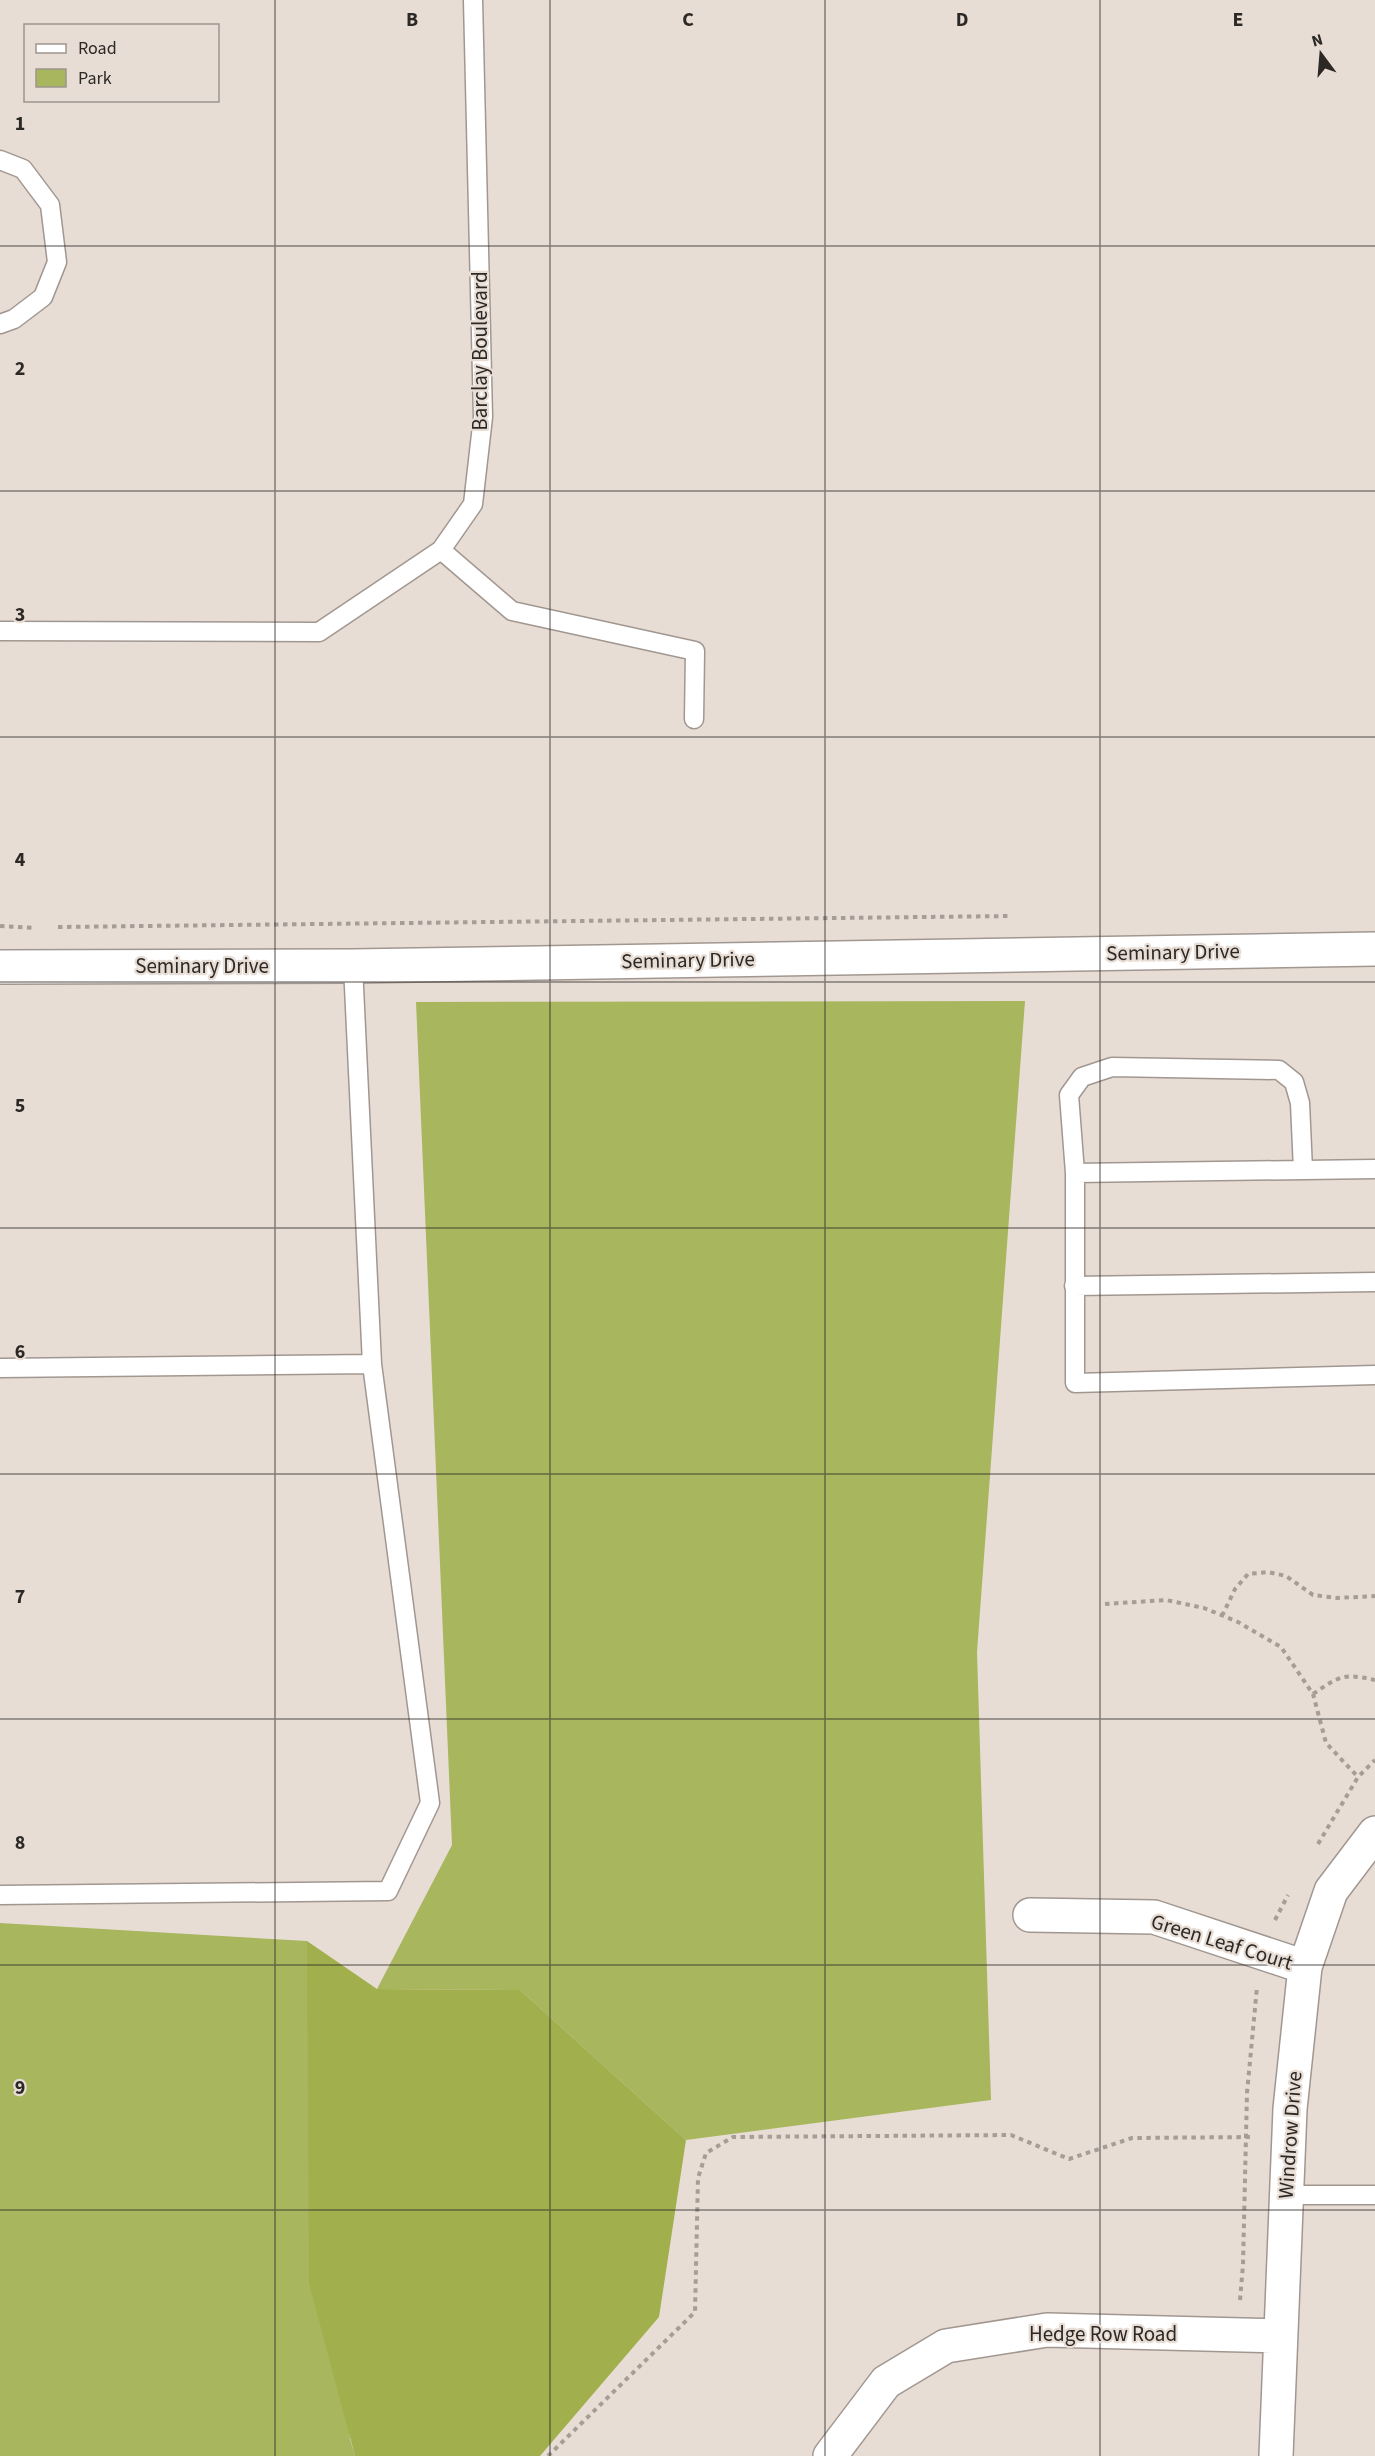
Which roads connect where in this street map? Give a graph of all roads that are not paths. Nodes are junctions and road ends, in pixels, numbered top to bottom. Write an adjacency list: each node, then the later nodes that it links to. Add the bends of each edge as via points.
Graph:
1 (473, 0): 4 (lane, Barclay Boulevard, via 483,417 473,504)
2 (0, 160): 3 (lane, via 23,169 50,205 57,262 43,297 14,319)
3 (0, 324)
4 (441, 550): 5 (lane, Barclay Boulevard, via 319,632); 6 (lane, via 512,611 695,651)
5 (0, 631)
6 (694, 719)
7 (1375, 949): 8 (street, Seminary Drive)
8 (353, 966): 9 (street, Seminary Drive); 15 (lane)
9 (0, 967)
10 (1375, 1168): 11 (lane)
11 (1303, 1170): 12 (lane); 12 (lane, via 1300,1103 1294,1082 1279,1070 1112,1067 1082,1077 1069,1095)
12 (1075, 1173): 14 (lane)
13 (1375, 1282): 14 (lane)
14 (1074, 1286): 17 (lane, via 1075,1383)
15 (372, 1364): 16 (lane); 19 (lane, via 430,1803 388,1892)
16 (0, 1368)
17 (1375, 1375)
18 (1375, 1833): 21 (street, Windrow Drive, via 1331,1891)
19 (0, 1895)
20 (1030, 1915): 21 (street, Green Leaf Court, via 1154,1917)
21 (1305, 1967): 22 (street, Windrow Drive)
22 (1286, 2195): 23 (lane); 24 (street, Windrow Drive)
23 (1375, 2195)
24 (1280, 2336): 25 (street, Hedge Row Road, via 1047,2330 946,2346 886,2382); 26 (street, Windrow Drive)
25 (830, 2456)
26 (1276, 2456)

